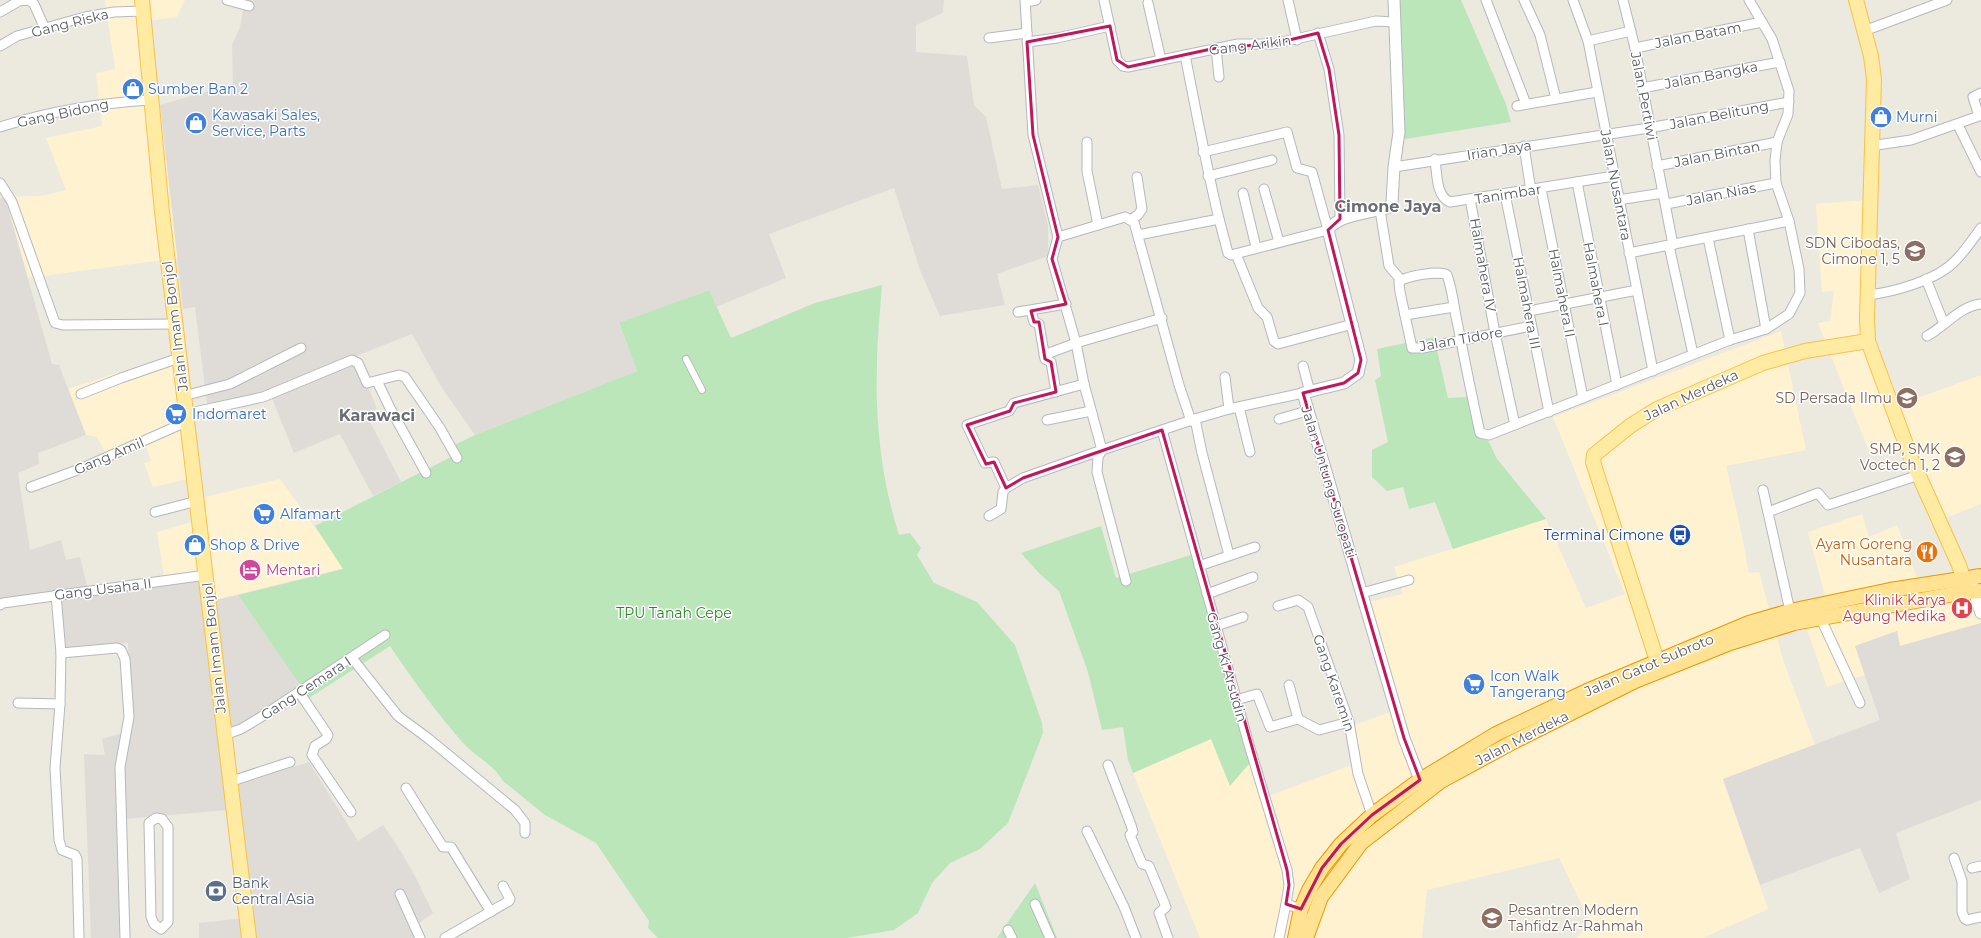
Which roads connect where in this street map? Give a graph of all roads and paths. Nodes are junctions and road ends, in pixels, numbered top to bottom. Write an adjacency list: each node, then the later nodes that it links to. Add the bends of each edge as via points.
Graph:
1 (227, 0): 16 (street)
2 (1036, 0): 13 (street)
3 (1104, 0): 20 (street, Gang Arikin)
4 (1288, 0): 27 (street)
5 (1394, 0): 18 (street)
6 (1486, 0): 39 (street, via 1521,105)
7 (1524, 0): 39 (street, via 1540,35)
8 (1574, 0): 28 (street, Jalan Nusantara)
9 (1626, 0): 22 (street, Jalan Pertiwi)
10 (1749, 0): 19 (street)
11 (1856, 0): 23 (main road)
12 (1947, 0): 23 (street)
13 (1025, 1): 25 (street)
14 (1148, 2): 33 (street)
15 (142, 6): 21 (street, Gang Riska, via 85,17); 40 (main road, Jalan Imam Bonjol)
16 (249, 6)
17 (0, 12): 21 (street, via 19,1 29,0 34,4)
18 (1395, 22): 24 (street, Gang Arikin, via 1376,22); 54 (street, via 1398,132)
19 (1762, 22): 31 (street, Jalan Batam); 34 (street, via 1772,39)
20 (1110, 26): 25 (street, via 1057,38); 33 (street, Gang Arikin, via 1117,60 1123,66)
21 (45, 29): 29 (street, Gang Riska, via 17,36)
22 (1631, 31): 28 (street); 31 (street, Jalan Pertiwi)
23 (1864, 32): 49 (main road, via 1874,79)
24 (1318, 33): 27 (street, Gang Arikin); 73 (street, via 1329,69 1339,135)
25 (1027, 37): 26 (street); 81 (street, via 1033,135)
26 (989, 38)
27 (1297, 40): 30 (street, Gang Arikin)
28 (1588, 41): 37 (street, Jalan Nusantara)
29 (0, 46)
30 (1216, 48): 32 (street, Gang Arikin); 35 (street)
31 (1635, 48): 36 (street, Jalan Pertiwi)
32 (1185, 55): 33 (street, Gang Arikin); 50 (street)
33 (1161, 60)
34 (1780, 62): 36 (street, Jalan Bangka); 41 (street, via 1789,91)
35 (1219, 77)
36 (1642, 88): 44 (street, Jalan Pertiwi)
37 (1597, 92): 39 (street); 45 (street, Jalan Nusantara)
38 (1981, 93): 42 (street, via 1973,97 1979,116)
39 (1556, 99)
40 (150, 100): 43 (street, Gang Bidong, via 104,103 31,117); 102 (main road, Jalan Imam Bonjol)
41 (1789, 102): 44 (street, Jalan Belitung); 47 (street, via 1788,114)
42 (1958, 125): 49 (street, via 1911,140); 55 (street)
43 (0, 127)
44 (1649, 128): 45 (street, Jalan Belitung); 53 (street, Jalan Pertiwi)
45 (1605, 134): 48 (street, Irian Jaya); 57 (street, Jalan Nusantara)
46 (1087, 142): 76 (street, via 1087,171)
47 (1777, 142): 53 (street, Jalan Bintan); 61 (street)
48 (1524, 146): 51 (street, Irian Jaya); 64 (street)
49 (1870, 146): 91 (main road)
50 (1203, 152): 56 (street); 79 (street, via 1287,132 1297,168 1312,172)
51 (1435, 159): 54 (street, Irian Jaya); 68 (street, Tanimbar, via 1443,198 1450,202)
52 (1272, 160): 56 (street)
53 (1657, 166): 66 (street, Jalan Pertiwi)
54 (1394, 167): 71 (street, via 1392,203 1390,207)
55 (1981, 172)
56 (1208, 176): 72 (street)
57 (1614, 176): 59 (street, Tanimbar); 69 (street, Jalan Nusantara)
58 (1138, 177): 74 (street, via 1142,208)
59 (1576, 182): 63 (street, Tanimbar); 92 (street, Halmahera I)
60 (0, 183): 102 (street, via 12,202 55,323)
61 (1776, 183): 70 (street, Jalan Nias); 75 (street)
62 (1264, 189): 83 (street)
63 (1541, 189): 64 (street, Tanimbar); 95 (street, Halmahera II)
64 (1531, 190): 67 (street, Tanimbar)
65 (1243, 193): 85 (street)
66 (1663, 193): 69 (street); 70 (street, Jalan Pertiwi)
67 (1505, 194): 68 (street, Tanimbar); 98 (street, Halmahera III)
68 (1470, 199): 107 (street, Halmahera IV)
69 (1618, 200): 86 (street, Jalan Nusantara)
70 (1666, 204): 84 (street, Jalan Pertiwi)
71 (1380, 210): 73 (street); 89 (street, via 1389,266)
72 (1219, 219): 80 (street); 87 (street, via 1228,254)
73 (1340, 219): 79 (street)
74 (1130, 220): 76 (street, via 1125,217); 80 (street, via 1134,222)
75 (1789, 221): 78 (street); 106 (street, via 1799,269 1800,293 1789,314)
76 (1098, 225): 81 (street)
77 (1981, 228): 88 (street, via 1956,261 1943,272)
78 (1748, 229): 82 (street); 106 (street)
79 (1328, 230): 83 (street); 103 (street, Jalan Untung Suropati)
80 (1138, 235): 101 (street)
81 (1058, 236): 93 (street, via 1052,259)
82 (1708, 238): 84 (street); 110 (street)
83 (1279, 242): 85 (street)
84 (1671, 245): 86 (street); 114 (street, Jalan Pertiwi)
85 (1256, 247): 87 (street)
86 (1629, 253): 90 (street, Jalan Nusantara)
87 (1236, 254): 103 (street, via 1258,308 1268,317 1274,342 1278,344)
88 (1926, 279): 91 (street, via 1885,293); 104 (street)
89 (1401, 280): 96 (street, via 1440,272 1447,275); 100 (street, Jalan Tidore, via 1400,292)
90 (1637, 290): 92 (street); 119 (street, Jalan Nusantara)
91 (1868, 295): 111 (main road)
92 (1599, 299): 95 (street); 123 (street, Halmahera I)
93 (1066, 304): 97 (street); 112 (street)
94 (1981, 304): 104 (street, via 1974,305)
95 (1565, 305): 98 (street); 129 (street, Halmahera II)
96 (1454, 307): 100 (street); 109 (street)
97 (1031, 310): 99 (street); 115 (street, via 1034,322 1039,324)
98 (1529, 311): 105 (street, Halmahera III)
99 (1018, 312)
100 (1405, 315): 109 (street, Jalan Tidore, via 1412,348)
101 (1162, 318): 112 (street); 138 (street, via 1179,385)
102 (175, 324): 116 (main road, Jalan Imam Bonjol)
103 (1353, 324): 126 (street, Jalan Untung Suropati, via 1361,360 1358,373 1344,383)
104 (1944, 324): 108 (street, via 1940,330)
105 (1532, 326): 107 (street, Jalan Tidore); 134 (street, Halmahera III)
106 (1766, 329): 110 (street)
107 (1495, 333): 109 (street, Jalan Tidore); 139 (street, Halmahera IV)
108 (1927, 336)
109 (1460, 340): 139 (street, via 1480,433 1489,435)
110 (1730, 340): 114 (street)
111 (1868, 341): 145 (main road, via 1910,458); 174 (main road, Jalan Merdeka, via 1805,351 1763,362 1657,409 1630,426 1594,455 1593,462)
112 (1076, 343): 115 (street); 122 (street)
113 (301, 348): 128 (street, via 230,384)
114 (1693, 354): 119 (street)
115 (1044, 355): 125 (street, via 1045,360 1051,362)
116 (179, 358): 127 (street); 128 (main road, Jalan Imam Bonjol)
117 (686, 359): 124 (street)
118 (1303, 366): 126 (street)
119 (1652, 371): 123 (street)
120 (1225, 377): 131 (street)
121 (376, 381): 135 (street, Gang Amil, via 367,383 358,363 352,360 263,397); 143 (street, via 399,375 405,378 440,428); 144 (street)
122 (1084, 384): 125 (street); 132 (street)
123 (1616, 385): 129 (street)
124 (702, 390)
125 (1056, 392): 147 (street, via 1014,403 1009,411 967,425 986,463 994,462)
126 (1306, 392): 130 (street); 133 (street, Jalan Untung Suropati)
127 (81, 394)
128 (183, 396): 135 (main road, Jalan Imam Bonjol)
129 (1583, 398): 134 (street)
130 (1239, 407): 131 (street); 142 (street)
131 (1229, 409): 138 (street)
132 (1091, 411): 137 (street); 141 (street)
133 (1307, 411): 136 (street); 161 (street, Jalan Untung Suropati)
134 (1549, 412): 139 (street)
135 (186, 418): 146 (street, Gang Amil, via 80,469); 149 (main road, Jalan Imam Bonjol)
136 (1279, 419)
137 (1047, 420)
138 (1193, 420): 140 (street); 154 (street)
139 (1515, 425)
140 (1162, 430): 141 (street); 155 (street, Gang Ki Arsudin)
141 (1102, 450): 147 (street, via 1023,478); 159 (street, via 1098,457 1097,472)
142 (1250, 452)
143 (457, 458)
144 (426, 473)
145 (1919, 475): 151 (street, via 1828,505 1818,493); 160 (main road)
146 (31, 487)
147 (1006, 488): 152 (street, via 1001,509)
148 (1763, 490): 151 (street)
149 (197, 502): 150 (street); 156 (main road, Jalan Imam Bonjol)
150 (155, 512)
151 (1768, 512): 166 (street)
152 (989, 516)
153 (1255, 547): 154 (street)
154 (1229, 555): 155 (street)
155 (1199, 566): 162 (street, Gang Ki Arsudin)
156 (206, 575): 163 (street, Gang Usaha II); 183 (main road, Jalan Imam Bonjol)
157 (1253, 577): 162 (street)
158 (1408, 580): 161 (street)
159 (1126, 581)
160 (1973, 584): 166 (highway, Jalan Gatot Subroto, via 1890,590); 167 (street); 169 (highway, Jalan Merdeka, via 1897,604)
161 (1362, 593): 186 (street, Jalan Untung Suropati, via 1404,738)
162 (1207, 594): 170 (street, Gang Ki Arsudin)
163 (56, 596): 164 (street, Gang Usaha II); 172 (street)
164 (0, 605)
165 (1278, 606): 182 (street, Gang Karemin, via 1298,600 1308,607)
166 (1790, 612): 174 (highway, Jalan Gatot Subroto, via 1748,623)
167 (1981, 613)
168 (1243, 617): 170 (street)
169 (1821, 619): 174 (highway, Jalan Merdeka, via 1794,623); 179 (street)
170 (1216, 626): 177 (street, Gang Ki Arsudin)
171 (385, 635): 173 (street, Gang Cemara I)
172 (60, 653): 180 (street); 205 (street, via 117,648 121,650 125,659 129,717 120,767)
173 (352, 658): 176 (street, Gang Cemara I); 192 (street, via 398,716 515,810 525,823)
174 (1658, 665): 186 (highway, Jalan Gatot Subroto, via 1586,690 1496,734); 214 (highway, Jalan Merdeka, via 1435,786 1361,843 1321,897)
175 (1289, 685): 181 (street)
176 (299, 692): 183 (street, Gang Cemara I, via 241,729); 189 (street, via 328,734 326,739 314,746 312,755)
177 (1236, 700): 181 (street, via 1257,694 1270,727); 199 (street, Gang Ki Arsudin, via 1287,870 1289,885)
178 (18, 703): 180 (street)
179 (1860, 703)
180 (60, 704): 204 (street, via 55,768 59,840 62,850 77,858)
181 (1298, 719): 182 (street, via 1319,730)
182 (1349, 722): 190 (street, Gang Karemin, via 1358,774)
183 (224, 735): 187 (main road, Jalan Imam Bonjol)
184 (290, 762): 187 (street)
185 (1108, 765): 211 (street, via 1131,825 1133,832 1130,835 1142,864 1149,866 1166,907 1159,914)
186 (1420, 780): 190 (highway, Jalan Gatot Subroto)
187 (229, 782): 206 (main road, Jalan Imam Bonjol)
188 (406, 788): 201 (street, via 444,846 451,846)
189 (351, 812)
190 (1372, 815): 200 (highway, Jalan Gatot Subroto, via 1341,844 1322,868)
191 (1087, 832): 210 (street, via 1124,907)
192 (525, 833)
193 (1954, 858): 202 (street, via 1962,881 1962,912 1965,919)
194 (150, 862): 195 (street); 195 (street, via 149,823 156,818 162,819 168,827); 203 (street, via 151,917)
195 (168, 862): 203 (street, via 168,922)
196 (503, 886): 201 (street, via 509,900)
197 (400, 894): 207 (street)
198 (1035, 904): 209 (street)
199 (1286, 904): 200 (street); 212 (street, Gang Ki Arsudin)
200 (1301, 909): 213 (highway, Jalan Gatot Subroto)
201 (491, 912): 208 (street)
202 (1981, 917)
203 (161, 933)
204 (79, 938)
205 (125, 938)
206 (249, 938)
207 (420, 938)
208 (445, 938)
209 (1050, 938)
210 (1136, 938)
211 (1168, 938)
212 (1279, 938)
213 (1295, 938)
214 (1306, 938)

